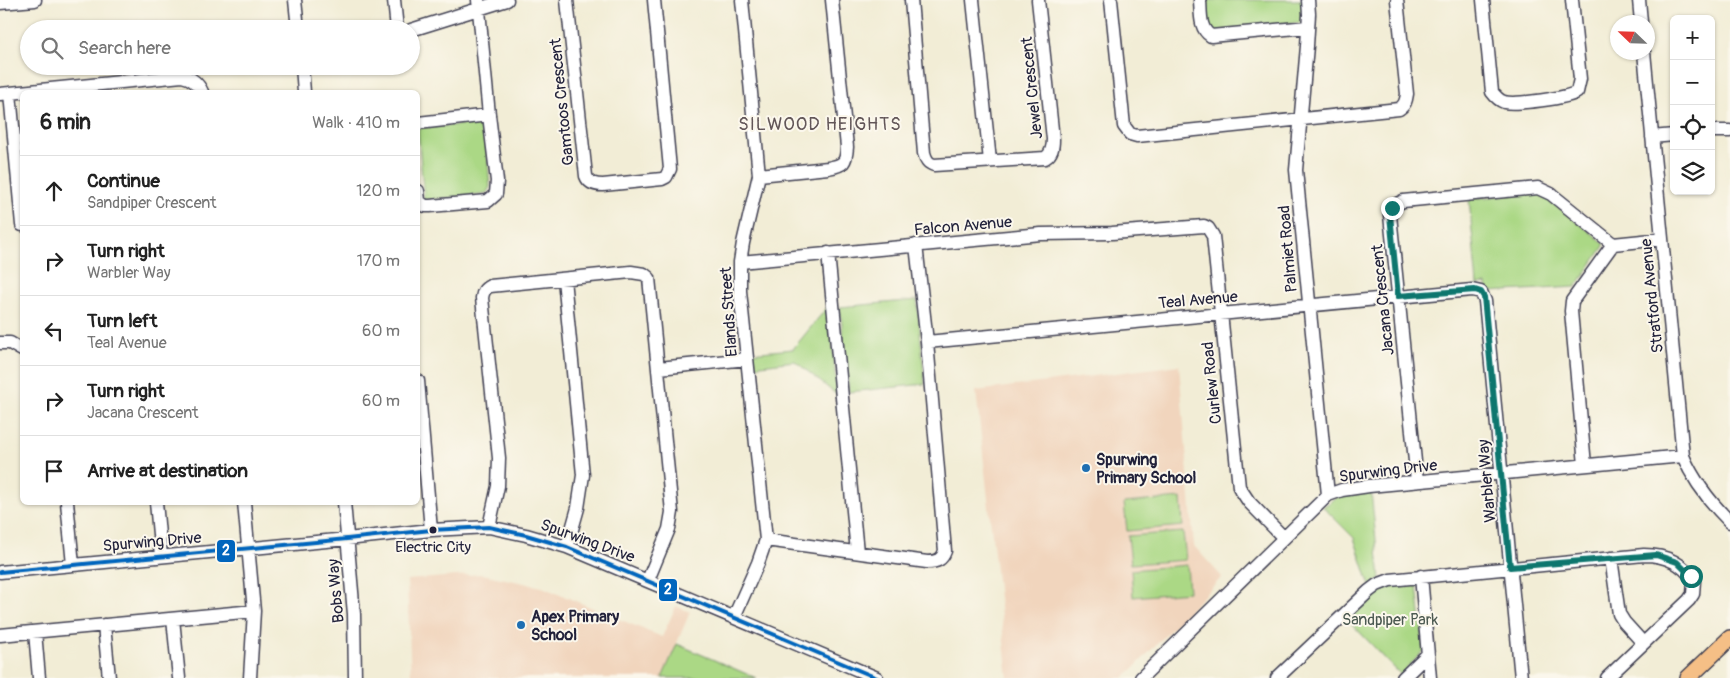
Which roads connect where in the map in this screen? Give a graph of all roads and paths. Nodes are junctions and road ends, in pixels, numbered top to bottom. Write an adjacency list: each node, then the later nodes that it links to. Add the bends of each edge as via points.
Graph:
1 (35, 0): 19 (street)
2 (295, 0): 22 (street)
3 (394, 0): 23 (street)
4 (507, 0): 20 (street)
5 (567, 0): 6 (street, Gamtoos Crescent, via 586,176 590,182 603,185 662,179 670,168)
6 (654, 0)
7 (742, 0): 42 (street, Elands Street)
8 (832, 0): 42 (street, via 847,147 845,160 839,166 828,168)
9 (911, 0): 41 (street, Jewel Crescent, via 926,159 934,165)
10 (973, 0): 41 (street)
11 (1038, 0): 41 (street, Jewel Crescent, via 1052,150 1044,158)
12 (1111, 0): 35 (street, via 1122,117 1130,134 1137,136)
13 (1200, 0): 25 (street, via 1202,26 1211,36)
14 (1308, 0): 25 (street, Palmiet Road)
15 (1397, 0): 35 (street, via 1407,94 1403,106 1391,111)
16 (1483, 0): 17 (street, via 1492,92 1503,102 1560,98 1577,92 1580,79)
17 (1572, 0)
18 (1639, 0): 21 (street)
19 (0, 3)
20 (478, 4): 24 (street); 34 (street)
21 (1640, 15)
22 (297, 20)
23 (396, 20)
24 (420, 27)
25 (1308, 27): 35 (street, Palmiet Road)
26 (1645, 60): 40 (street, Stratford Avenue)
27 (303, 75): 31 (street)
28 (105, 88): 29 (street); 30 (street, via 182,76 192,79)
29 (72, 90)
30 (201, 90)
31 (304, 90)
32 (20, 93): 33 (street)
33 (5, 94): 44 (street)
34 (489, 115): 36 (street); 43 (street, via 497,181 493,198 425,206)
35 (1299, 120): 54 (street, Palmiet Road, via 1296,170)
36 (420, 123)
37 (1715, 131): 38 (street)
38 (1730, 131)
39 (1670, 135): 40 (street)
40 (1652, 137): 46 (street, Stratford Avenue)
41 (990, 161)
42 (759, 175): 50 (street, Elands Street)
43 (420, 202)
44 (20, 209)
45 (1190, 226): 48 (street, Falcon Avenue); 55 (street, Curlew Road, via 1204,226 1213,236)
46 (1662, 239): 47 (street); 62 (street, Stratford Avenue)
47 (1613, 244): 53 (street, Jacana Crescent, via 1543,189 1403,201 1395,205 1390,215); 63 (street, via 1574,296 1571,306)
48 (916, 245): 49 (street, Falcon Avenue); 56 (street)
49 (828, 253): 50 (street, Falcon Avenue); 79 (street)
50 (740, 262): 59 (street, Elands Street)
51 (564, 279): 60 (street, via 631,272 649,278); 72 (street, via 490,286 483,292 499,458 498,486); 77 (street, via 583,475)
52 (1472, 290): 53 (street, Teal Avenue); 64 (street, Warbler Way, via 1481,292 1484,297)
53 (1398, 296): 54 (street, Teal Avenue); 65 (street, Jacana Crescent)
54 (1309, 306): 55 (street, Teal Avenue); 66 (street, Palmiet Road)
55 (1221, 313): 56 (street, Teal Avenue); 74 (street, Curlew Road, via 1239,487)
56 (927, 342): 79 (street, via 945,551 942,559 933,562)
57 (0, 343): 58 (street, via 10,343)
58 (20, 349)
59 (747, 359): 60 (street); 76 (street, Elands Street)
60 (659, 368): 86 (street, via 672,512 669,529)
61 (420, 404): 73 (street)
62 (1683, 456): 63 (street, Spurwing Drive); 71 (street, Stratford Avenue, via 1700,488)
63 (1585, 466): 64 (street, Spurwing Drive)
64 (1502, 474): 65 (street, Spurwing Drive); 83 (street, Warbler Way)
65 (1417, 482): 66 (street, Spurwing Drive, via 1351,489)
66 (1328, 495): 74 (street, Spurwing Drive)
67 (67, 505): 82 (street)
68 (156, 505): 80 (street)
69 (244, 505): 78 (street)
70 (344, 505): 75 (street, Bobs Way)
71 (1730, 522)
72 (489, 527): 73 (street, Spurwing Drive); 77 (street, Spurwing Drive)
73 (431, 530): 75 (street, Spurwing Drive)
74 (1284, 538): 102 (street, Spurwing Drive)
75 (347, 539): 78 (street, Spurwing Drive); 100 (street, Bobs Way, via 354,614)
76 (766, 540): 79 (street); 88 (street, Elands Street)
77 (568, 547): 86 (street, Spurwing Drive)
78 (249, 548): 80 (street, Spurwing Drive); 87 (street)
79 (857, 552)
80 (161, 556): 82 (street, Spurwing Drive)
81 (1611, 558): 83 (street); 94 (street, via 1619,614); 94 (street, via 1656,555 1677,562 1694,581 1689,600)
82 (73, 565): 84 (street, Spurwing Drive)
83 (1510, 567): 85 (street); 106 (street, Warbler Way)
84 (0, 572)
85 (1421, 576): 95 (street); 103 (street, via 1377,585)
86 (648, 580): 88 (street, Spurwing Drive)
87 (254, 611): 89 (street); 99 (street)
88 (734, 617): 101 (street, Spurwing Drive)
89 (174, 619): 90 (street); 98 (street)
90 (104, 625): 91 (street); 97 (street)
91 (35, 632): 92 (street); 96 (street)
92 (0, 635)
93 (1730, 638): 108 (main road)
94 (1643, 643): 107 (street)
95 (1428, 654): 104 (street); 105 (street)
96 (39, 678)
97 (109, 678)
98 (179, 678)
99 (250, 678)
100 (355, 678)
101 (877, 678)
102 (1141, 678)
103 (1277, 678)
104 (1403, 678)
105 (1430, 678)
106 (1521, 678)
107 (1607, 678)
108 (1688, 678)

